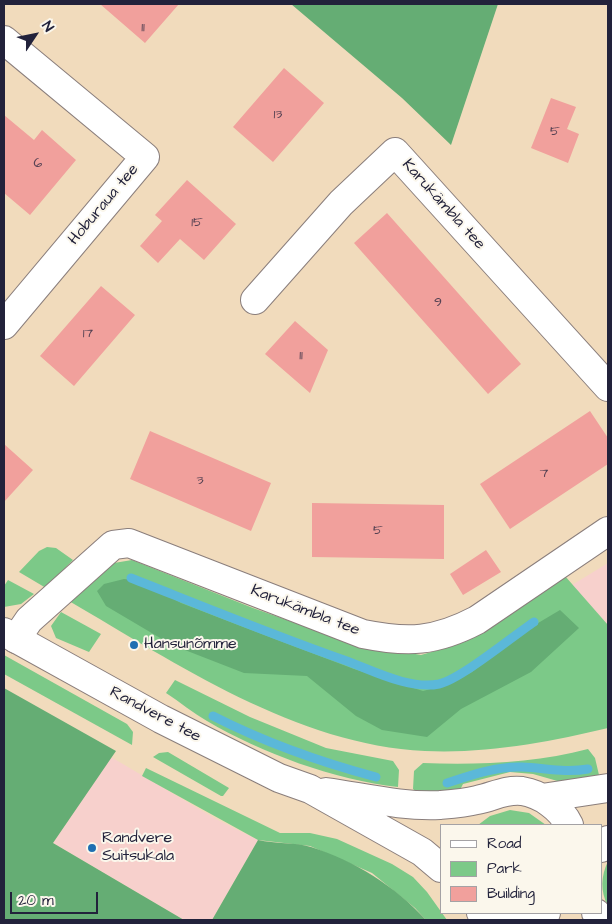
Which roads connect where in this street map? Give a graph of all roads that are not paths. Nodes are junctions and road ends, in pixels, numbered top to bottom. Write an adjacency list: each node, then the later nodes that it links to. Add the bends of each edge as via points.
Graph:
1 (4, 40): 3 (street, Hoburaua tee, via 145,157)
2 (255, 300): 4 (street, Karukämbla tee, via 341,202 395,152)
3 (4, 325)
4 (608, 387)
5 (608, 531): 6 (street, Karukämbla tee, via 477,620 457,631 415,641 395,641 362,634 129,543 112,546)
6 (10, 635): 8 (street, Randvere tee, via 161,719 279,778)
7 (608, 788): 9 (street, Randvere tee)
8 (310, 789): 10 (street, Randvere tee, via 404,803 439,805); 13 (street, Randvere tee, via 422,852)
9 (542, 798): 10 (street, Randvere tee, via 522,791 500,792); 12 (street, Randvere tee, via 565,816)
10 (479, 800): 11 (street, Randvere tee)
11 (456, 824)
12 (569, 824)
13 (440, 867)
14 (483, 914): 16 (street)
15 (543, 914): 17 (street)
16 (505, 920)
17 (524, 920)

